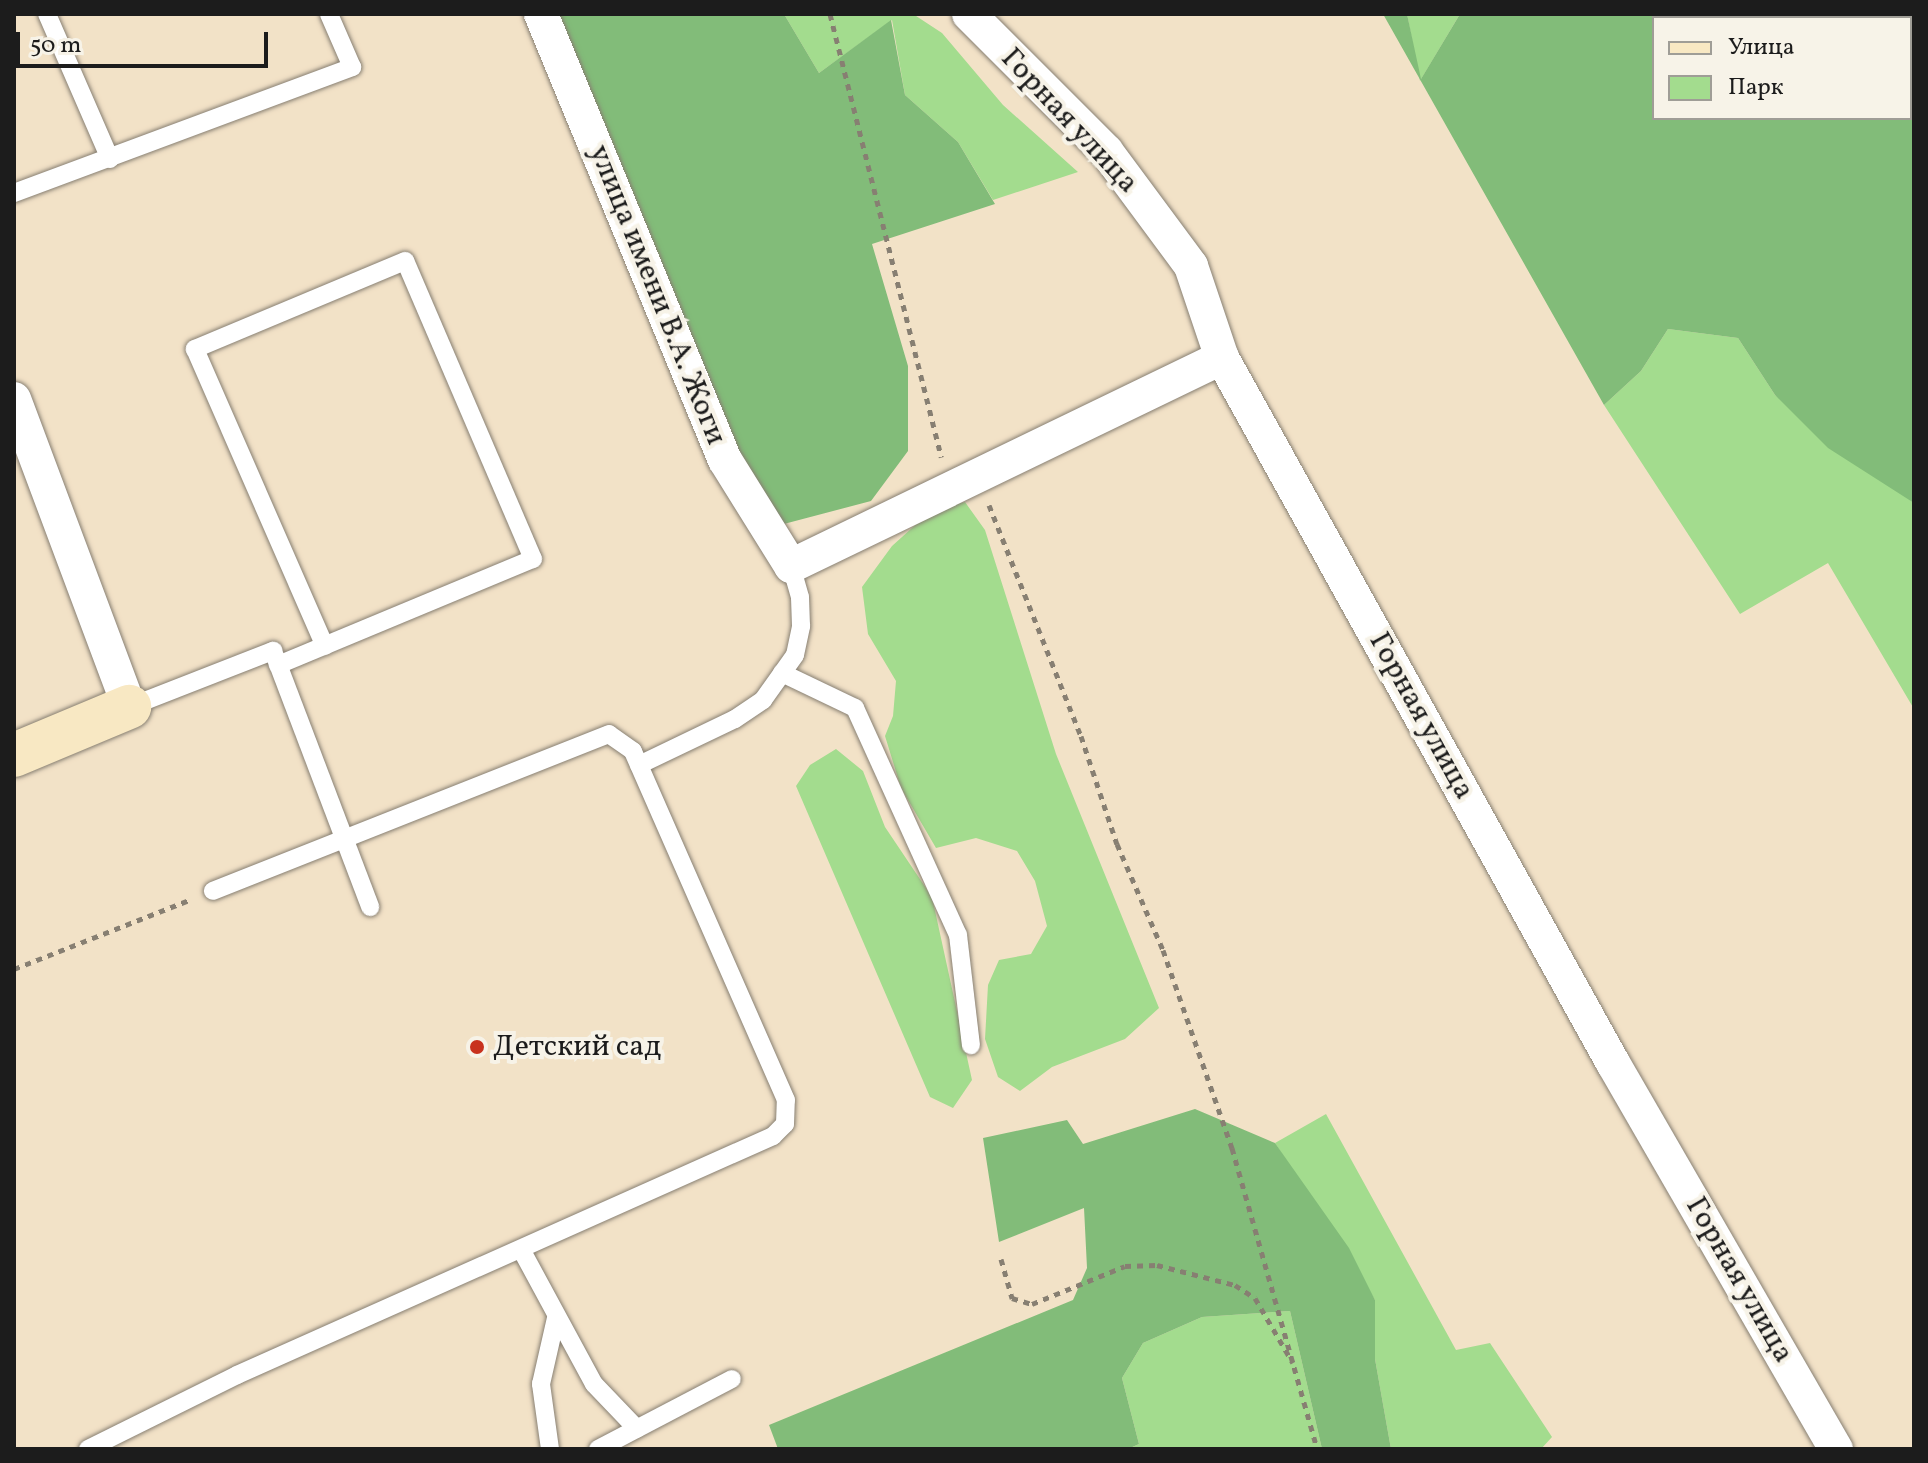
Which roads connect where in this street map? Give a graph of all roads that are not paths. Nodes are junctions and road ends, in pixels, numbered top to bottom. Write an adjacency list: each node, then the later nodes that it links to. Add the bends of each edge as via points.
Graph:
1 (47, 14): 5 (lane)
2 (329, 14): 5 (lane, via 352,67)
3 (541, 14): 9 (street, улица имени В.А. Жоги, via 725,460)
4 (969, 14): 7 (street, Горная улица, via 1106,151 1182,253)
5 (110, 159): 6 (lane)
6 (14, 193)
7 (1222, 358): 9 (street); 27 (street, Горная улица, via 1613,1063)
8 (14, 399): 13 (street)
9 (791, 566): 12 (lane, via 801,626 795,655)
10 (325, 646): 10 (lane, via 533,559 405,261 195,349); 11 (lane)
11 (278, 665): 13 (lane, via 273,651); 16 (lane)
12 (782, 673): 15 (lane, via 763,700 735,719); 19 (lane, via 855,708 958,935)
13 (129, 707): 14 (street)
14 (14, 755)
15 (639, 765): 16 (lane, via 633,751 609,734); 20 (lane, via 786,1100 785,1124 773,1136)
16 (344, 839): 17 (lane); 18 (lane)
17 (213, 891)
18 (370, 907)
19 (971, 1045)
20 (522, 1251): 21 (lane); 24 (lane, via 237,1375)
21 (556, 1318): 23 (lane, via 594,1384); 25 (lane, via 541,1384)
22 (732, 1379): 23 (lane)
23 (637, 1429): 26 (lane)
24 (88, 1449)
25 (550, 1449)
26 (598, 1449)
27 (1836, 1449)

